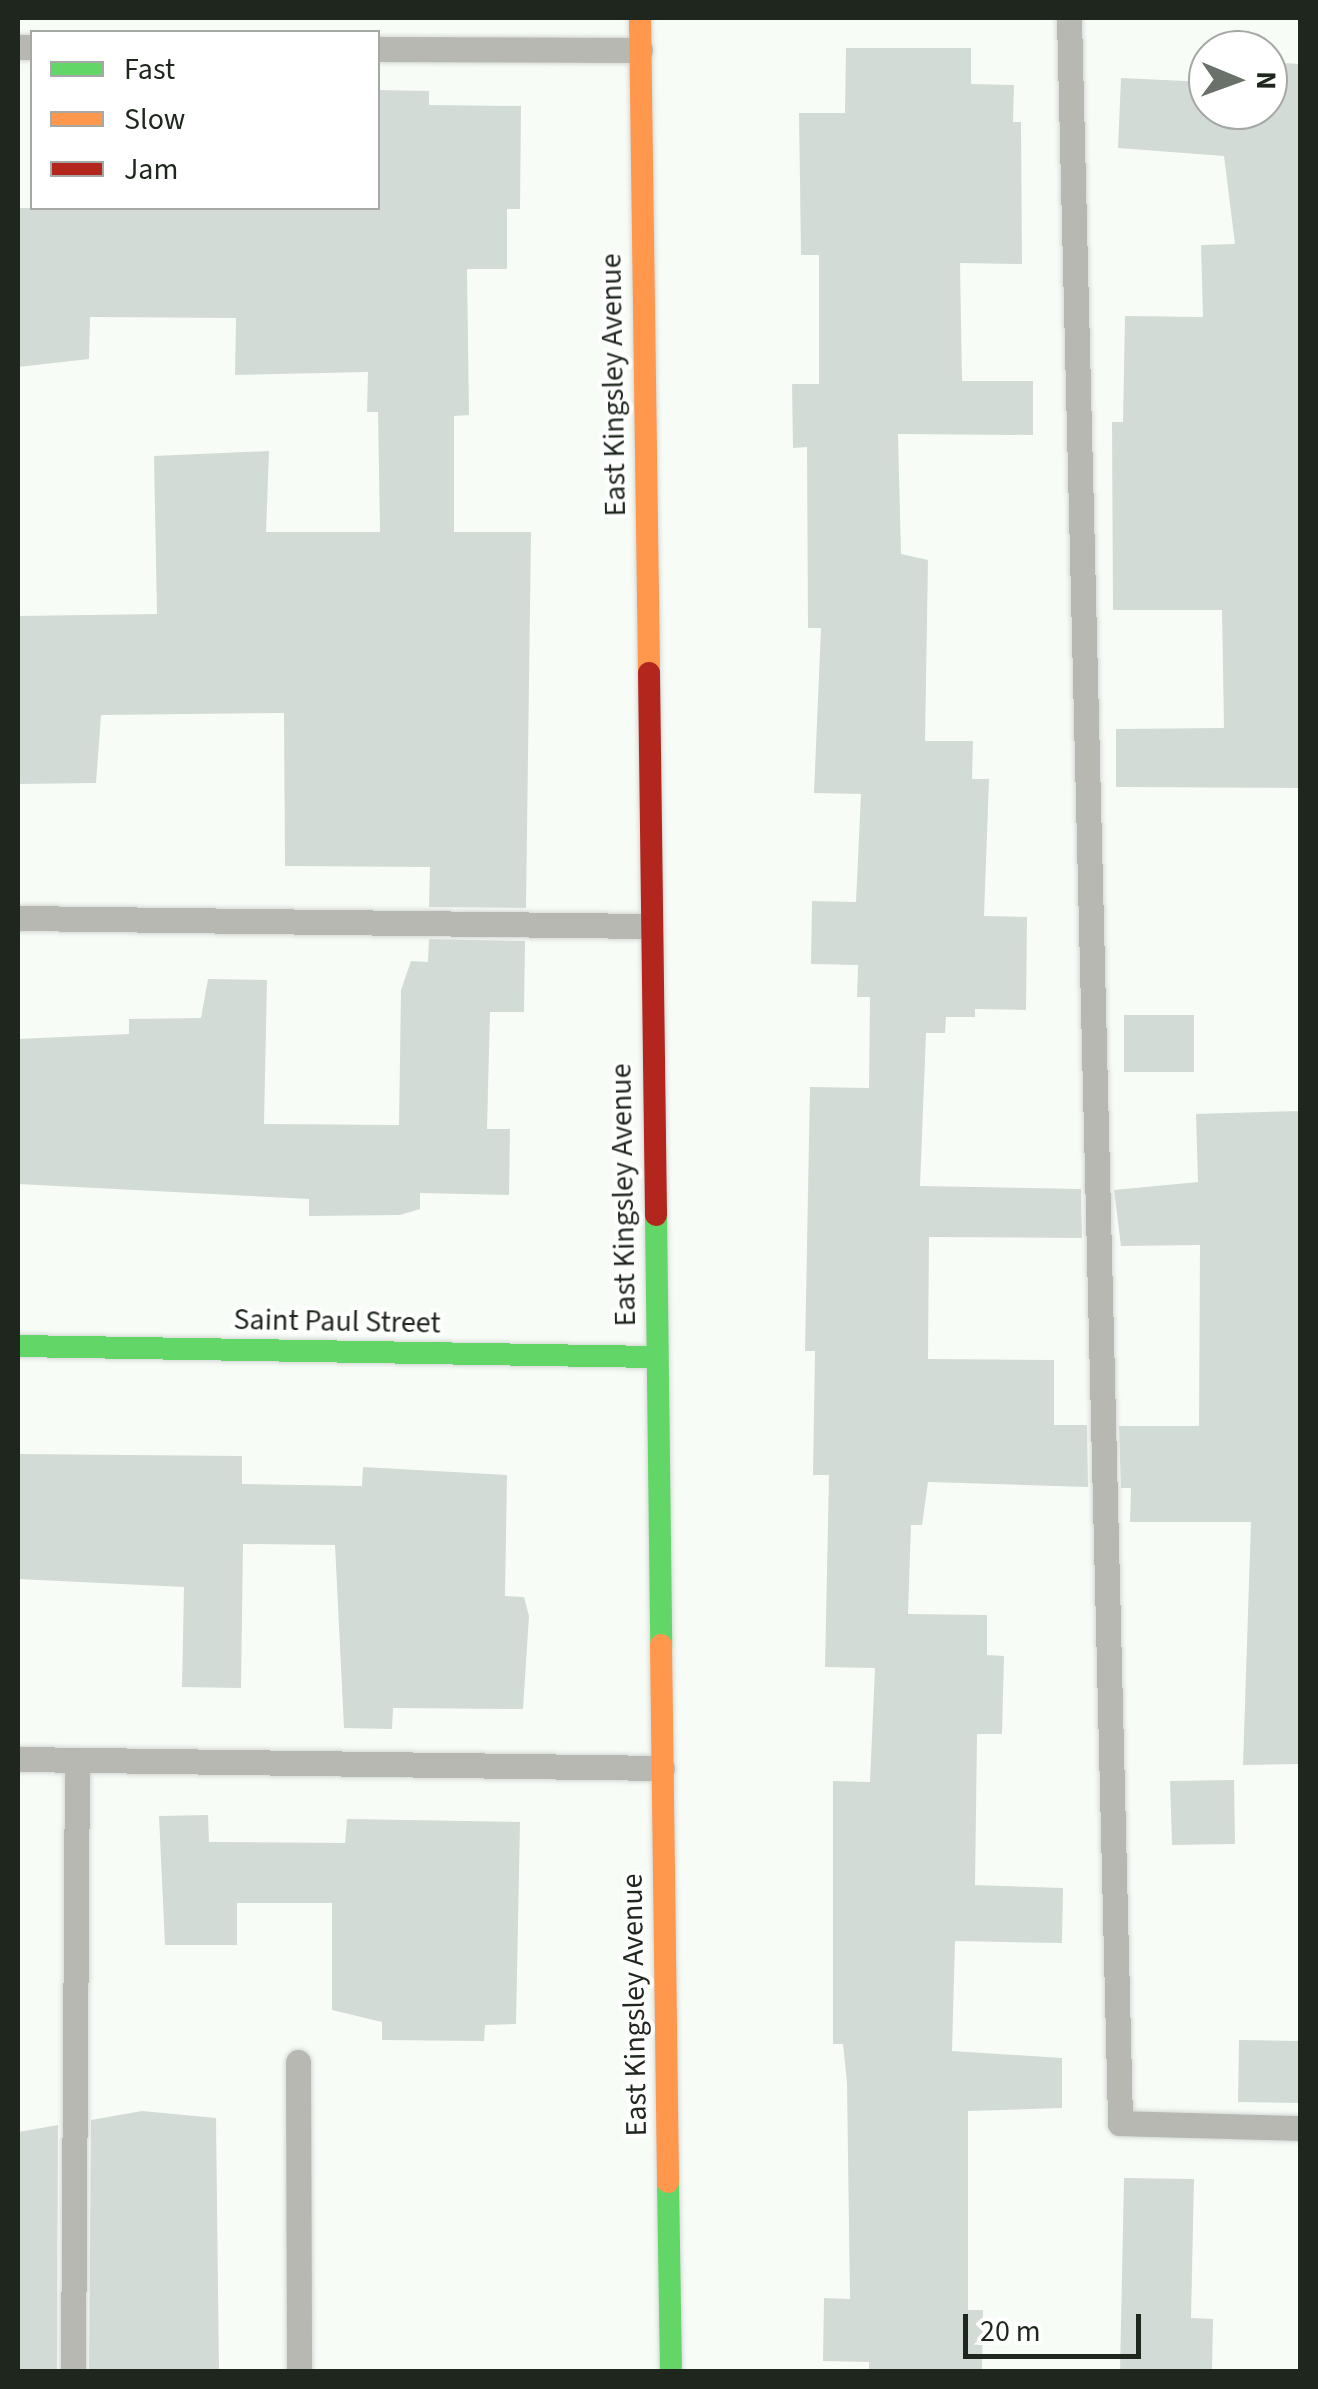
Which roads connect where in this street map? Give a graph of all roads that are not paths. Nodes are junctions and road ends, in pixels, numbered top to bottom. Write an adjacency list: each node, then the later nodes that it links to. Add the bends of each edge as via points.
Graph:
1 (640, 18): 4 (street, East Kingsley Avenue)
2 (1069, 18): 13 (lane, via 1120,2123)
3 (380, 49): 4 (lane)
4 (640, 50): 6 (street, East Kingsley Avenue)
5 (18, 918): 6 (lane)
6 (650, 926): 8 (street, East Kingsley Avenue)
7 (18, 1346): 8 (street, Saint Paul Street)
8 (656, 1357): 11 (street, East Kingsley Avenue)
9 (18, 1759): 10 (lane)
10 (77, 1760): 11 (lane); 14 (lane)
11 (662, 1768): 16 (street, East Kingsley Avenue)
12 (298, 2062): 15 (lane)
13 (1300, 2128)
14 (73, 2372)
15 (298, 2372)
16 (671, 2372)

